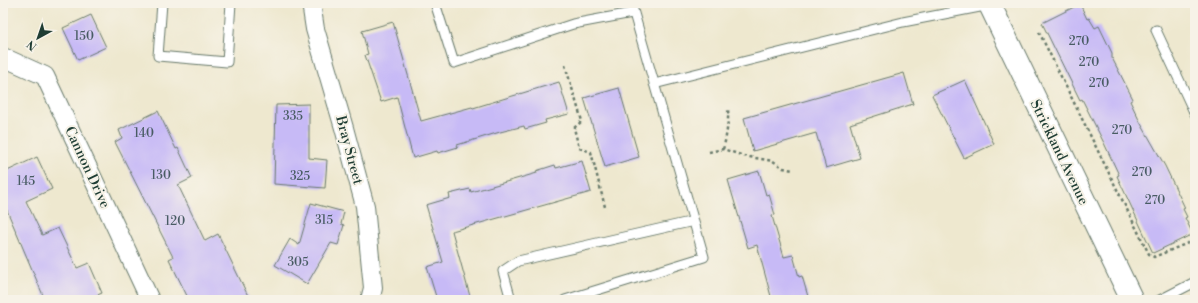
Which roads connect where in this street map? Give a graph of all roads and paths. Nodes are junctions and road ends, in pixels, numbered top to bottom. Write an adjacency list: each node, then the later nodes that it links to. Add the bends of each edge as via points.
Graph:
1 (162, 3): 2 (lane, via 158,56 227,62)
2 (231, 3)
3 (311, 3): 23 (street, Bray Street, via 315,29 365,206 373,288)
4 (435, 3): 7 (lane, via 454,63 573,24)
5 (631, 3): 7 (lane)
6 (989, 4): 12 (lane, via 903,22); 26 (street, Strickland Avenue)
7 (632, 13): 12 (lane)
8 (1156, 30): 14 (lane)
9 (1039, 32): 20 (path, via 1149,254 1154,257 1188,243)
10 (3, 57): 22 (street, Cannon Drive, via 45,76)
11 (565, 65): 18 (path, via 582,121 574,128 579,148 591,152)
12 (654, 84): 19 (lane)
13 (728, 109): 15 (path, via 729,121)
14 (1195, 114)
15 (723, 149): 16 (path); 17 (path, via 773,161 783,168)
16 (709, 152)
17 (793, 170)
18 (605, 207)
19 (694, 221): 24 (lane, via 518,261 503,271); 25 (lane, via 704,257)
20 (1195, 243)
21 (1195, 282): 27 (lane)
22 (150, 300)
23 (370, 300)
24 (511, 300)
25 (565, 300)
26 (1132, 300)
27 (1160, 300)

